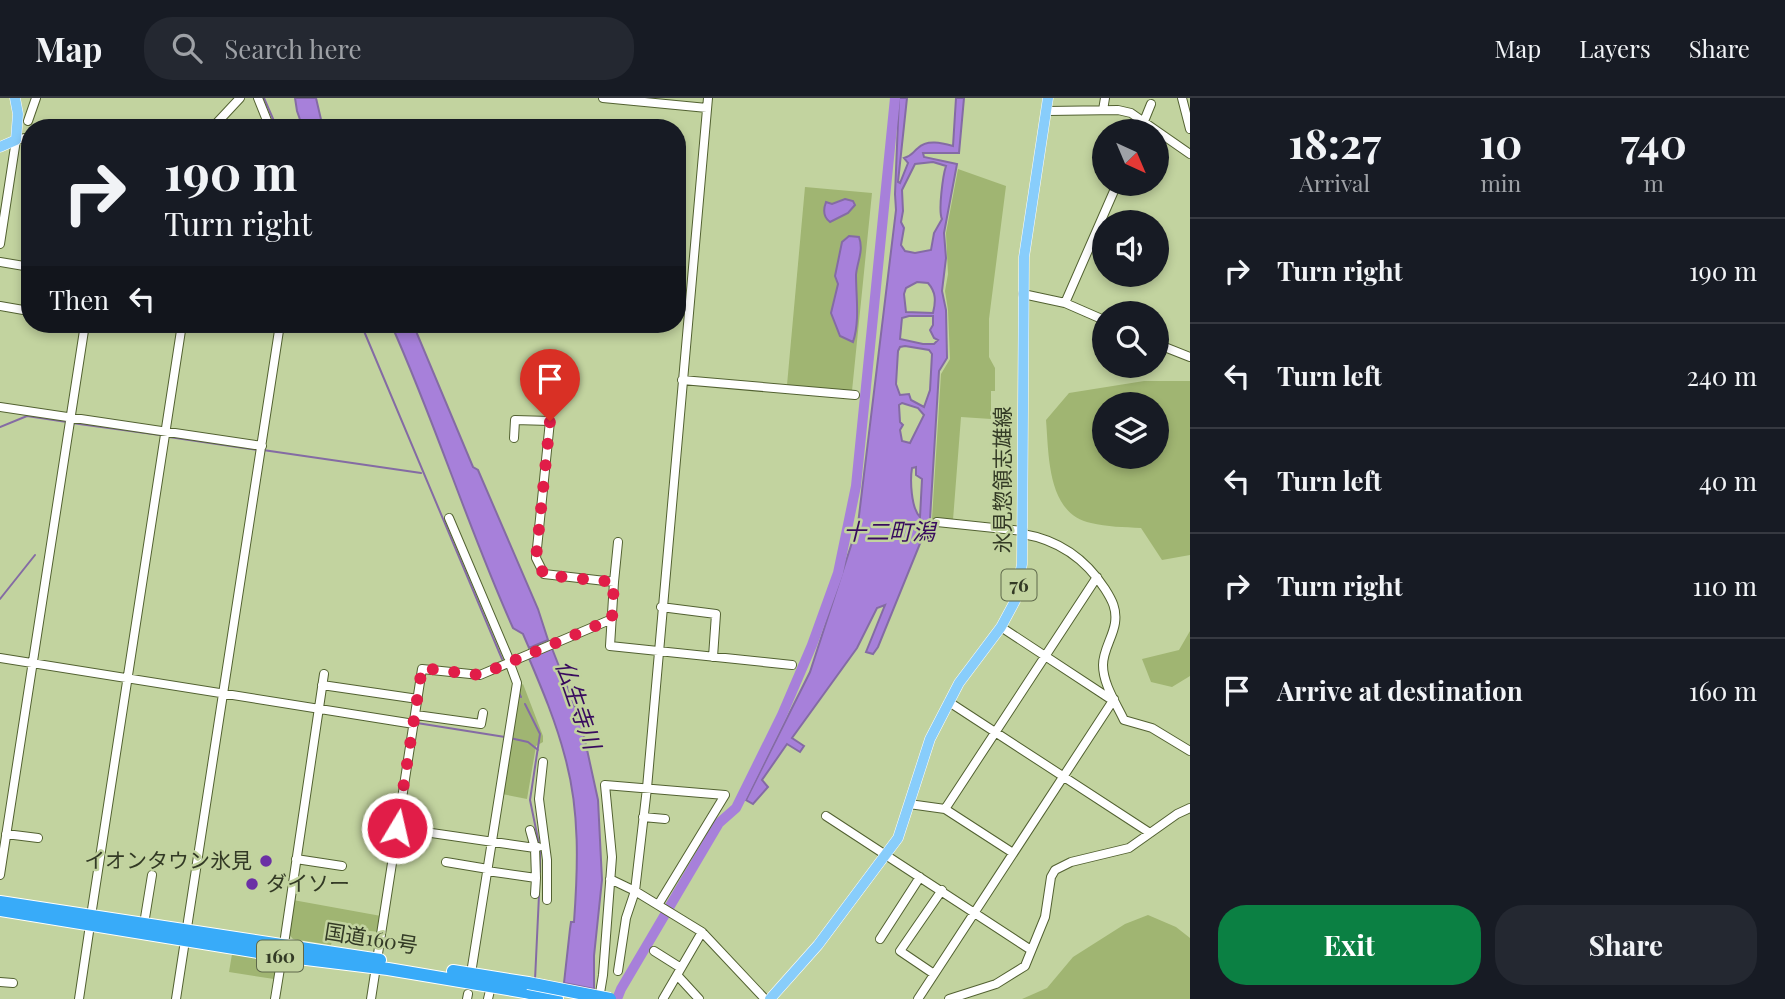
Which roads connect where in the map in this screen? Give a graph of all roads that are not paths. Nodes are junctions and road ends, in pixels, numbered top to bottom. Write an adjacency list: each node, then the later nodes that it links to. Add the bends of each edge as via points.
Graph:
1 (15, 98): 21 (main road)
2 (36, 98): 13 (street)
3 (240, 98): 14 (street)
4 (258, 98): 15 (street)
5 (603, 98): 9 (street)
6 (1048, 98): 12 (main road, 氷見惣領志雄線 / 76)
7 (1105, 98): 11 (street)
8 (1182, 98): 18 (street)
9 (707, 103): 39 (street)
10 (1151, 104): 17 (street)
11 (1103, 110): 12 (street); 16 (street, via 1131,113)
12 (1048, 111): 29 (main road, 氷見惣領志雄線 / 76, via 1024,257)
13 (29, 119)
14 (220, 119)
15 (266, 119)
16 (1140, 119)
17 (1145, 119)
18 (1190, 129)
19 (21, 139): 21 (street)
20 (1169, 139): 24 (street)
21 (16, 140): 22 (main road); 26 (street)
22 (0, 147)
23 (1190, 148): 24 (street)
24 (1190, 154)
25 (1113, 196): 30 (street)
26 (0, 244)
27 (0, 262): 28 (street)
28 (21, 266)
29 (1023, 294): 30 (street); 48 (main road, 氷見惣領志雄線 / 76)
30 (1065, 303): 33 (street)
31 (0, 306): 32 (street)
32 (21, 310)
33 (1092, 315)
34 (84, 333): 42 (street)
35 (180, 333): 43 (street)
36 (279, 333): 45 (street)
37 (1169, 349): 38 (street)
38 (1190, 357)
39 (682, 380): 40 (street); 52 (street)
40 (855, 395)
41 (0, 407): 42 (street)
42 (71, 417): 43 (street); 59 (street)
43 (164, 431): 45 (street); 62 (street)
44 (514, 438): 51 (street, via 515,420 550,421 536,558 544,575)
45 (262, 446): 64 (street)
46 (449, 518): 87 (street, via 517,682)
47 (937, 522): 48 (street)
48 (1023, 532): 50 (street, via 1065,549); 54 (main road, 氷見惣領志雄線 / 76, via 1020,582)
49 (618, 542): 51 (street)
50 (1097, 577): 56 (street); 66 (street, via 1114,604 1115,623 1103,665)
51 (614, 582): 53 (street)
52 (662, 607): 55 (street); 57 (street, via 716,614)
53 (612, 619): 55 (street, via 610,646); 65 (street, via 480,675 422,668)
54 (1001, 627): 56 (street); 67 (main road, 氷見惣領志雄線 / 76)
55 (657, 650): 57 (street); 75 (street)
56 (1046, 656): 66 (street); 71 (street)
57 (713, 657): 60 (street)
58 (0, 659): 59 (street)
59 (33, 663): 62 (street); 85 (street)
60 (793, 665)
61 (324, 674): 63 (street)
62 (128, 678): 64 (street); 109 (street)
63 (322, 685): 65 (street); 68 (street)
64 (223, 693): 68 (street); 112 (street)
65 (418, 699): 70 (street)
66 (1113, 699): 72 (street, via 1125,720 1152,728); 74 (street)
67 (949, 702): 71 (street); 76 (main road, 氷見惣領志雄線 / 76, via 930,739)
68 (318, 710): 70 (street); 92 (street)
69 (483, 713): 70 (street, via 481,724)
70 (415, 720): 82 (street)
71 (995, 732): 74 (street); 77 (street)
72 (1190, 751)
73 (543, 762): 88 (street, via 538,799)
74 (1063, 776): 84 (street); 90 (street)
75 (646, 788): 80 (street); 100 (street, via 605,785); 106 (street, via 725,794)
76 (909, 804): 77 (street); 91 (main road, 氷見惣領志雄線 / 76)
77 (945, 808): 90 (street)
78 (1190, 808): 84 (street)
79 (826, 816): 91 (street)
80 (643, 817): 81 (street); 102 (street)
81 (665, 819)
82 (397, 828): 87 (street); 117 (street)
83 (530, 831): 89 (street)
84 (1150, 833): 115 (street, via 1129,848 1055,870 1045,917)
85 (6, 834): 86 (street); 96 (street)
86 (38, 838)
87 (492, 842): 89 (street); 95 (street)
88 (546, 846): 89 (street); 104 (street)
89 (535, 848): 99 (street)
90 (1013, 853): 108 (street)
91 (887, 856): 98 (street); 135 (main road, 氷見惣領志雄線 / 76, via 818,945)
92 (296, 859): 94 (street); 114 (street)
93 (446, 862): 95 (street)
94 (342, 866)
95 (488, 870): 99 (street); 118 (street)
96 (0, 875)
97 (152, 875): 110 (street)
98 (920, 877): 101 (street); 113 (street)
99 (536, 878): 103 (street)
100 (610, 879): 102 (street); 131 (street)
101 (942, 890): 108 (street); 121 (street, via 900,951)
102 (635, 891): 106 (street); 119 (street)
103 (535, 894)
104 (547, 900)
105 (0, 902): 109 (highway, 国道160号 / 160)
106 (658, 905): 111 (street)
107 (0, 910): 109 (highway, 国道160号 / 160)
108 (975, 912): 115 (street); 121 (street)
109 (90, 920): 110 (highway, 国道160号 / 160); 112 (highway, 国道160号 / 160); 126 (street)
110 (144, 924): 112 (highway, 国道160号 / 160)
111 (702, 932): 120 (street); 135 (street)
112 (185, 935): 114 (highway, 国道160号 / 160); 127 (street)
113 (880, 939)
114 (283, 950): 117 (highway, 国道160号 / 160); 128 (street)
115 (1031, 950): 137 (street, via 1024,966 1009,978)
116 (654, 951): 120 (street)
117 (377, 964): 124 (highway, 国道160号 / 160); 125 (highway, 国道160号 / 160); 129 (street)
118 (472, 967)
119 (618, 971)
120 (679, 972): 133 (street); 134 (street)
121 (934, 974): 136 (street)
122 (0, 982): 123 (street)
123 (13, 983)
124 (526, 987): 125 (highway, 国道160号 / 160); 130 (highway, 国道160号 / 160); 132 (highway, 国道160号 / 160, bridge)
125 (490, 993)
126 (79, 999)
127 (176, 999)
128 (275, 999)
129 (371, 999)
130 (557, 999)
131 (599, 999)
132 (610, 999)
133 (663, 999)
134 (699, 999)
135 (767, 999)
136 (918, 999)
137 (949, 999)

